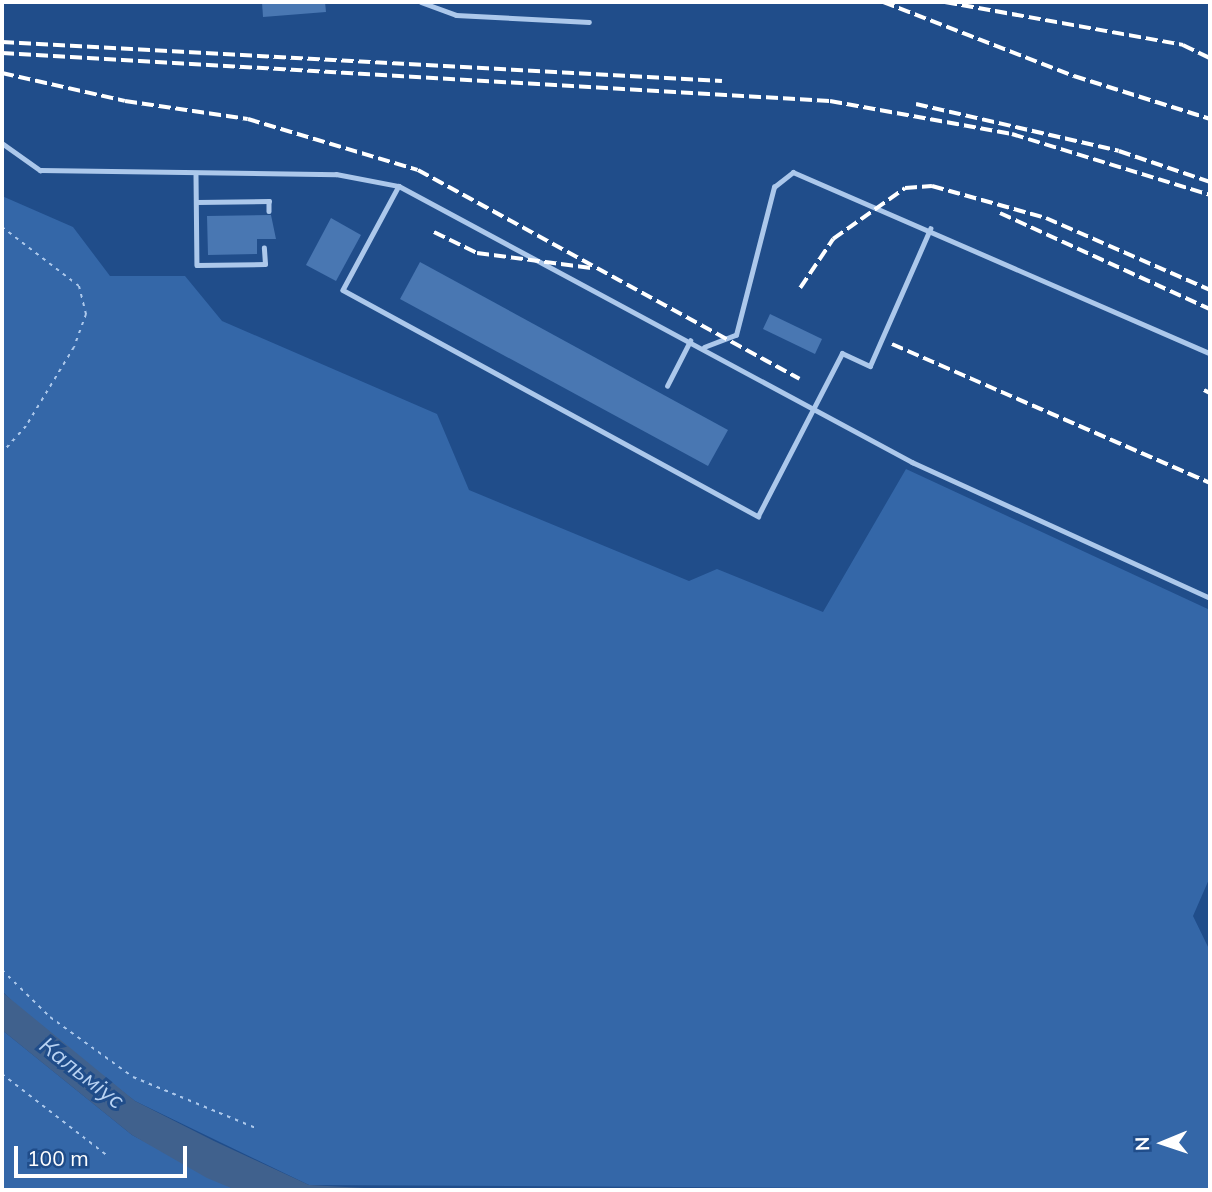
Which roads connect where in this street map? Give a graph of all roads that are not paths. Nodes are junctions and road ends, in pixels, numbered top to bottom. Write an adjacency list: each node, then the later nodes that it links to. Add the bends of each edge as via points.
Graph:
1 (421, 2): 2 (lane, via 456,15)
2 (589, 22)
3 (2, 143): 4 (lane, via 40,170)
4 (196, 175): 5 (lane, via 336,174); 6 (lane)
5 (399, 186): 10 (lane); 14 (lane, via 343,290 758,516)
6 (197, 202): 7 (lane, via 269,201); 9 (lane, via 197,265 265,264)
7 (269, 211)
8 (930, 229): 11 (lane, via 801,173 785,174 774,187 736,335); 12 (lane); 14 (lane, via 870,366 842,353)
9 (264, 248)
10 (690, 341): 11 (lane); 13 (lane)
11 (703, 348): 14 (lane)
12 (1210, 353)
13 (667, 386)
14 (815, 409): 15 (lane, via 912,462)
15 (1210, 598)

